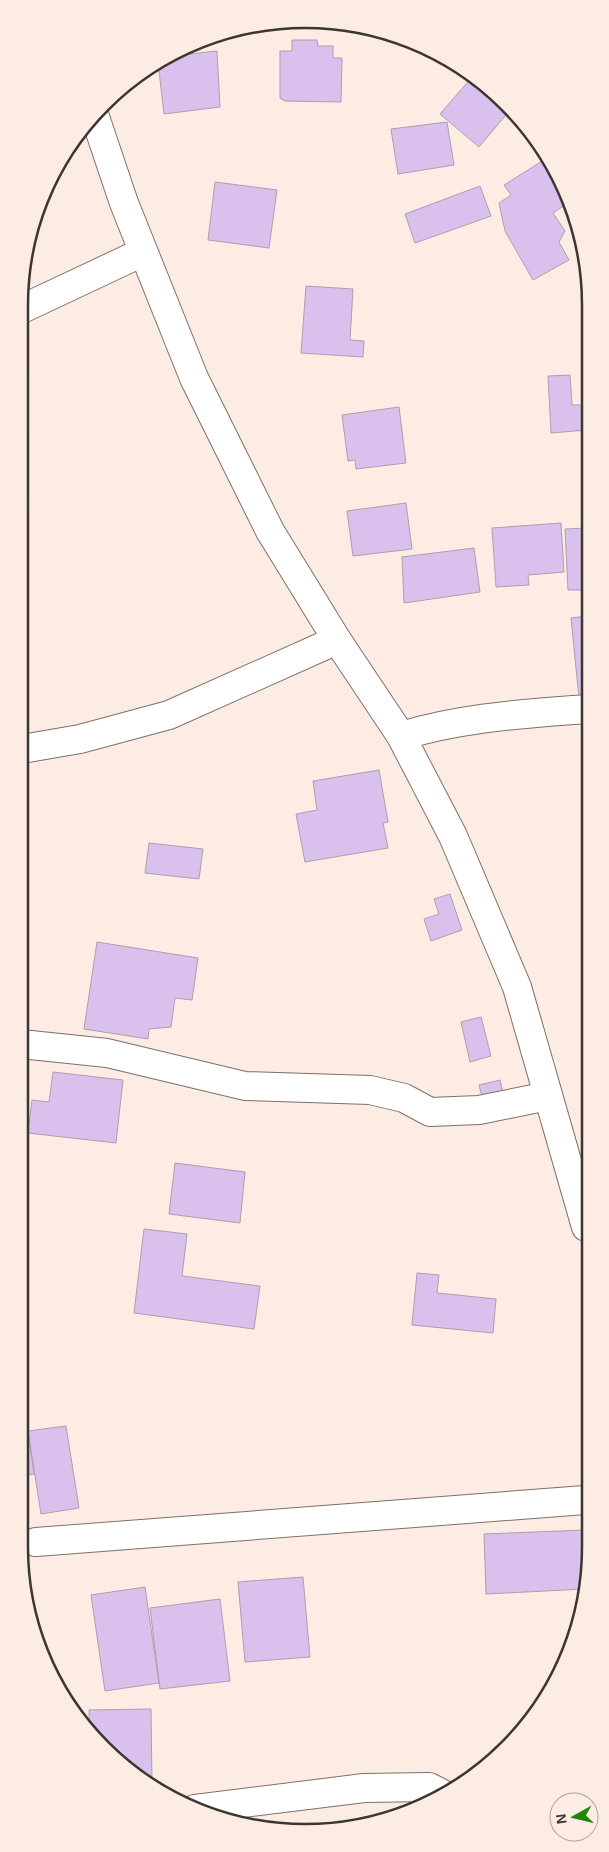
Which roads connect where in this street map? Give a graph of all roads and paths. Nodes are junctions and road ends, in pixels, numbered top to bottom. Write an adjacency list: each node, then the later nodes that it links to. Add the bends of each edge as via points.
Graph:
1 (97, 121): 2 (street)
2 (143, 252): 3 (street); 4 (street, via 194,378 270,531)
3 (28, 306)
4 (338, 640): 6 (street); 7 (street, via 169,715 80,739)
5 (582, 709): 6 (street, via 492,717 430,727)
6 (401, 736): 9 (street, via 453,836 517,987)
7 (28, 748)
8 (28, 1045): 9 (street, via 107,1052 245,1086 370,1090 404,1098 430,1112 479,1110)
9 (548, 1096): 10 (street)
10 (582, 1213)
11 (582, 1500): 12 (street)
12 (36, 1542)
13 (436, 1791): 14 (street, via 429,1787 364,1788)
14 (208, 1807)

